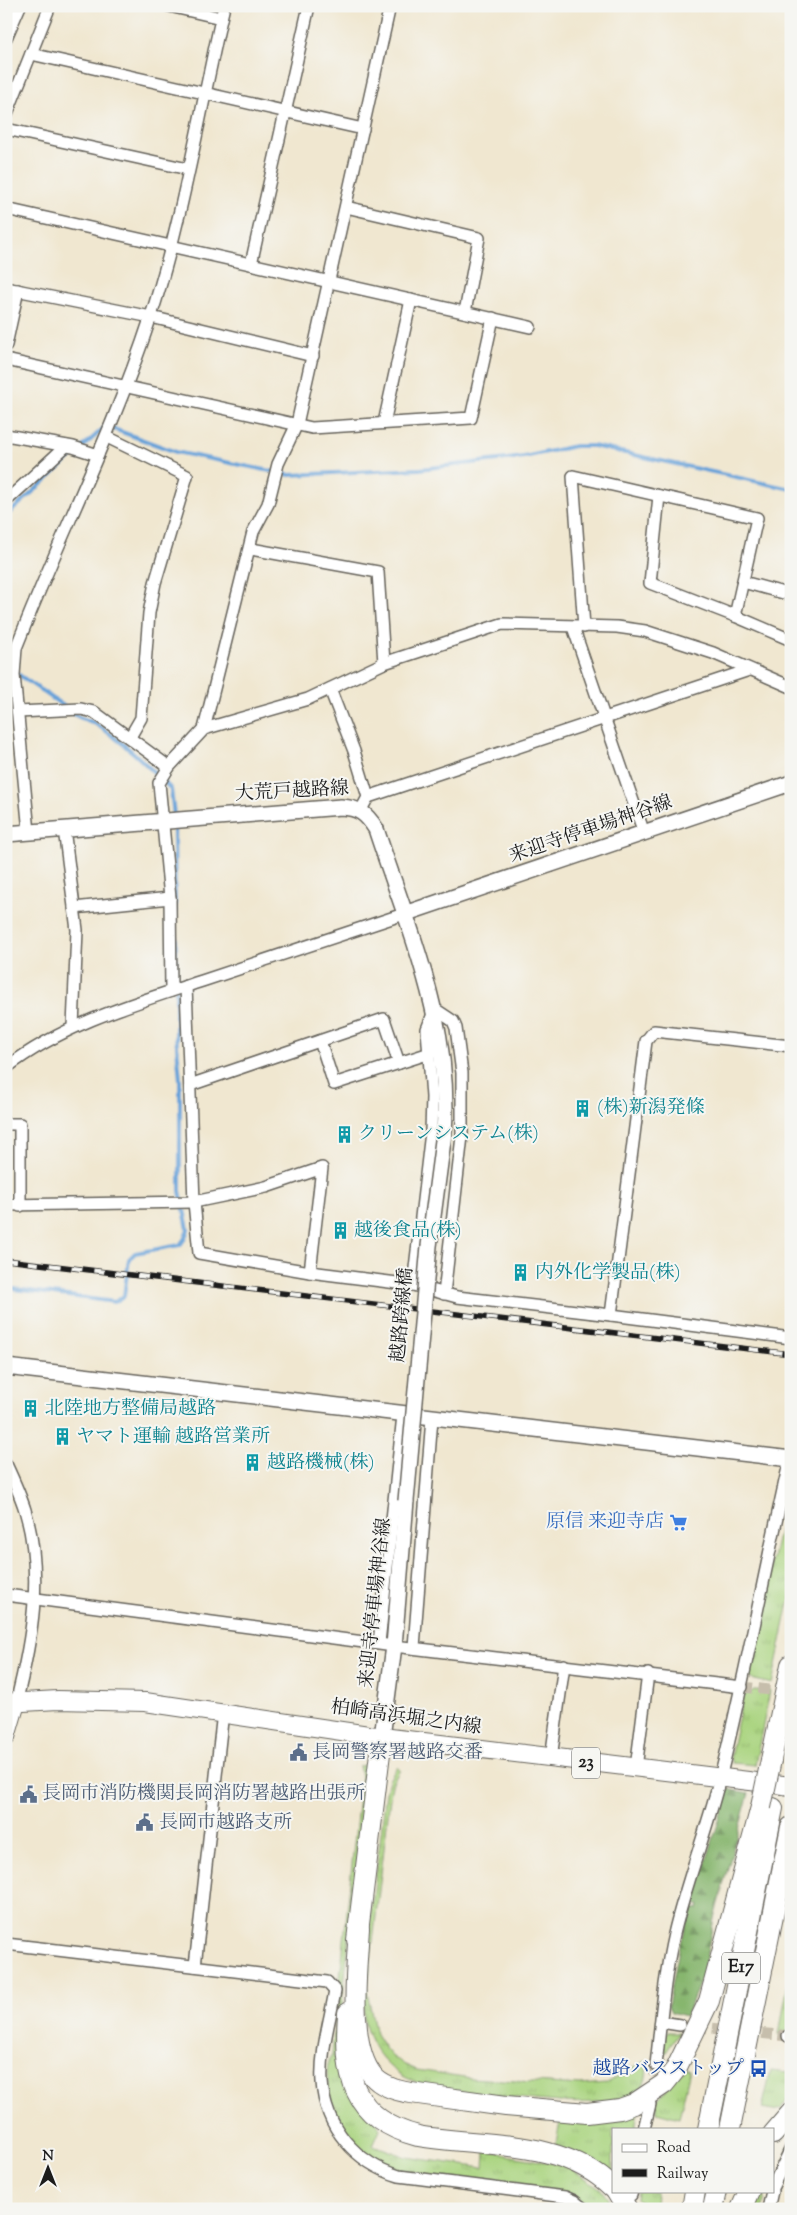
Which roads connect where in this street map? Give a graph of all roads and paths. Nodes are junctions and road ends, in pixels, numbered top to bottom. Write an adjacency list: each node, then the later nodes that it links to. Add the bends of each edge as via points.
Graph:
1 (20, 6): 8 (street)
2 (50, 6): 9 (street)
3 (169, 6): 7 (street)
4 (224, 6): 7 (street)
5 (309, 6): 11 (street)
6 (390, 6): 14 (street)
7 (221, 18): 10 (street)
8 (6, 38)
9 (31, 54): 10 (street); 12 (street)
10 (204, 94): 11 (street); 15 (street)
11 (285, 111): 14 (street); 19 (street)
12 (6, 116)
13 (6, 129): 15 (street)
14 (363, 129): 16 (street)
15 (188, 169): 18 (street)
16 (346, 207): 20 (street); 24 (street, via 479,238)
17 (6, 209): 18 (street)
18 (170, 246): 19 (street); 25 (street)
19 (251, 264): 20 (street)
20 (329, 281): 23 (street); 29 (street)
21 (6, 288): 22 (street)
22 (18, 290): 25 (street); 28 (street)
23 (411, 300): 24 (street); 32 (street)
24 (465, 312): 26 (street)
25 (151, 317): 29 (street); 31 (street)
26 (493, 318): 27 (street); 32 (street, via 471,418)
27 (530, 327)
28 (6, 345)
29 (313, 356): 33 (street)
30 (6, 360): 31 (street)
31 (126, 387): 33 (street); 35 (street)
32 (384, 423): 33 (street, via 312,428)
33 (297, 424): 40 (street, via 278,464 268,504 253,532)
34 (6, 435): 36 (street)
35 (107, 437): 37 (street); 53 (street, via 187,476 155,583 149,613 141,718)
36 (66, 446): 37 (street); 39 (street)
37 (98, 455): 50 (street, via 16,648 14,675)
38 (659, 496): 41 (street, via 757,518); 43 (street, via 650,583); 44 (street, via 573,476)
39 (6, 501)
40 (251, 549): 46 (street, via 378,572); 52 (street)
41 (743, 582): 42 (street); 43 (street)
42 (791, 595)
43 (736, 616): 45 (street)
44 (578, 627): 46 (street, via 502,624); 47 (street, via 645,631 713,653); 51 (street)
45 (791, 640)
46 (384, 664): 49 (street)
47 (749, 670): 48 (street); 51 (street)
48 (791, 688)
49 (330, 689): 52 (street, via 291,705); 56 (street, via 354,752)
50 (18, 712): 53 (street, via 81,709 94,712); 59 (street)
51 (604, 718): 56 (street); 60 (street)
52 (204, 729): 54 (street)
53 (130, 737): 54 (street)
54 (169, 768): 57 (street, via 159,783)
55 (791, 784): 60 (main road, 来迎寺停車場神谷線)
56 (365, 804): 57 (main road, 大荒戸越路線); 64 (main road, 大荒戸越路線)
57 (164, 820): 58 (main road, 大荒戸越路線); 62 (street)
58 (64, 829): 59 (main road, 大荒戸越路線); 63 (street)
59 (29, 832): 61 (main road, 大荒戸越路線)
60 (644, 833): 64 (main road, 来迎寺停車場神谷線)
61 (6, 834)
62 (170, 898): 63 (street); 66 (street)
63 (74, 908): 68 (street, via 77,930)
64 (404, 914): 65 (street); 67 (main road, 大荒戸越路線)
65 (186, 986): 66 (street); 74 (street)
66 (171, 991): 68 (street)
67 (435, 1009): 71 (street, via 427,1030); 76 (main road, 大荒戸越路線, via 445,1076); 82 (street, via 453,1021 462,1072 462,1136)
68 (73, 1027): 73 (street, via 41,1043)
69 (320, 1041): 72 (street, via 334,1084); 72 (street, via 384,1019); 74 (street)
70 (791, 1046): 83 (street, via 654,1031 646,1041)
71 (430, 1053): 72 (street); 81 (street, via 431,1132)
72 (399, 1063)
73 (6, 1068)
74 (190, 1085): 77 (street)
75 (6, 1124): 79 (street, via 20,1124)
76 (444, 1133): 90 (main road, 越路跨線橋, bridge, via 429,1246)
77 (194, 1202): 79 (street); 80 (street, via 199,1253); 80 (street, via 266,1187 322,1168)
78 (6, 1205): 79 (street)
79 (20, 1206)
80 (310, 1272): 81 (street)
81 (413, 1285): 82 (street)
82 (444, 1294): 83 (street)
83 (610, 1316): 84 (street)
84 (791, 1338)
85 (6, 1366): 86 (main road)
86 (403, 1415): 87 (main road); 93 (street)
87 (432, 1418): 88 (main road); 94 (street)
88 (790, 1459): 98 (street, via 763,1575)
89 (6, 1464): 92 (street, via 30,1534)
90 (406, 1501): 93 (main road, 来迎寺停車場神谷線)
91 (6, 1595): 92 (street)
92 (35, 1598): 93 (street); 99 (street, via 32,1632)
93 (386, 1644): 94 (street); 103 (main road, 来迎寺停車場神谷線)
94 (414, 1647): 95 (street)
95 (564, 1665): 97 (street); 104 (street)
96 (791, 1665): 105 (highway)
97 (648, 1674): 98 (street); 106 (street)
98 (742, 1687): 107 (street)
99 (11, 1703): 100 (main road, 柏崎高浜堀之内線 / 23, via 113,1700); 102 (main road)
100 (223, 1712): 103 (main road, 柏崎高浜堀之内線 / 23); 113 (street)
101 (791, 1720): 105 (highway)
102 (6, 1737)
103 (382, 1737): 104 (main road, 柏崎高浜堀之内線 / 23); 111 (highway)
104 (551, 1758): 106 (main road, 柏崎高浜堀之内線 / 23)
105 (777, 1761): 109 (highway)
106 (636, 1768): 107 (main road, 柏崎高浜堀之内線 / 23)
107 (720, 1778): 108 (main road, 柏崎高浜堀之内線 / 23); 114 (street, via 674,1934)
108 (791, 1786)
109 (767, 1807): 111 (highway, via 709,2001 686,2050 664,2084 620,2109 587,2113 506,2106 411,2093 382,2084 373,2077 365,2063 356,2016); 120 (highway, E17)
110 (791, 1827): 121 (highway, E17)
111 (359, 1928): 125 (highway, via 348,2007 346,2054 356,2091 372,2113 393,2128 418,2136 532,2150 565,2158 595,2172)
112 (6, 1944): 113 (street)
113 (195, 1966): 130 (street, via 327,1982 333,1986 335,1992 322,2082 328,2112 356,2154 375,2168 416,2179 565,2198)
114 (661, 2022): 115 (street); 116 (street)
115 (680, 2024)
116 (656, 2065)
117 (650, 2104): 119 (street)
118 (791, 2112): 122 (highway)
119 (644, 2128)
120 (708, 2128)
121 (730, 2128)
122 (774, 2133)
123 (791, 2148): 124 (street)
124 (774, 2184)
125 (612, 2185)
126 (696, 2192): 131 (highway)
127 (717, 2192): 132 (highway)
128 (750, 2192): 133 (highway)
129 (772, 2192): 134 (street)
130 (584, 2209)
131 (692, 2209)
132 (713, 2209)
133 (741, 2209)
134 (768, 2209)

